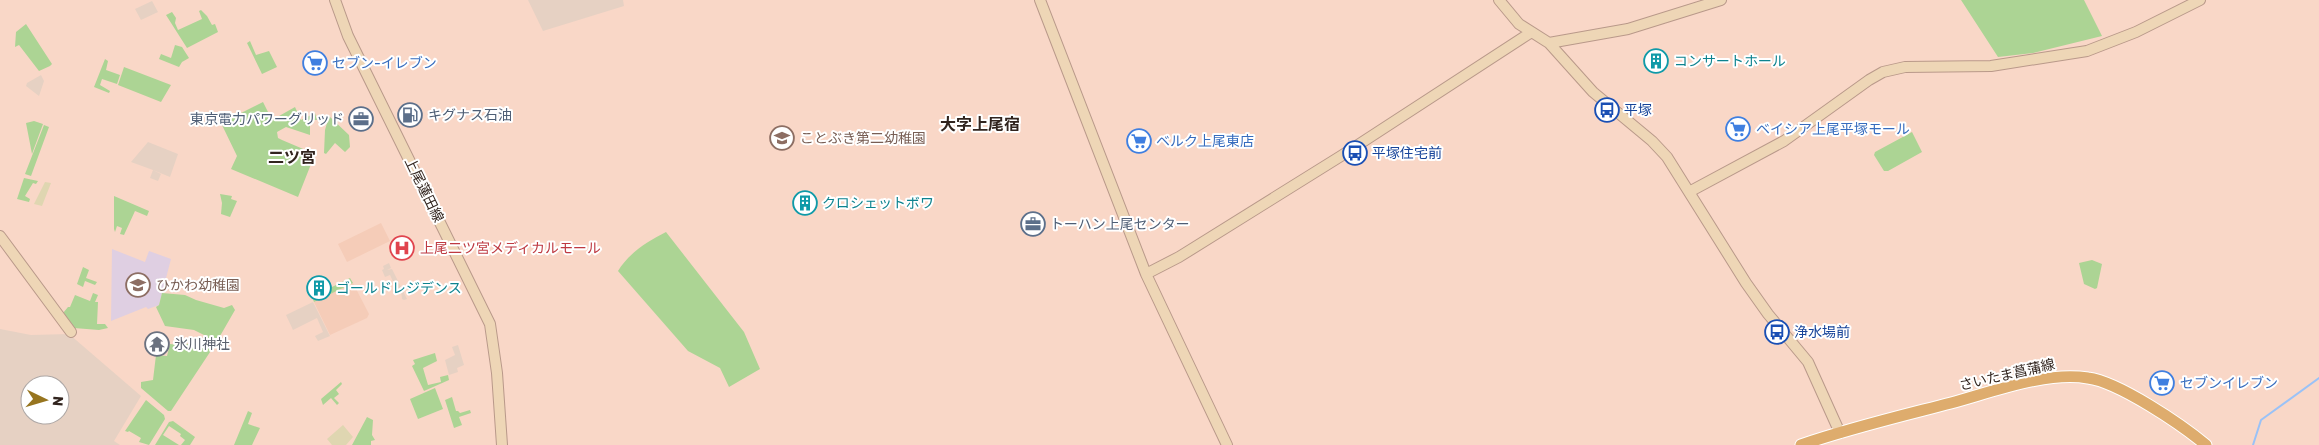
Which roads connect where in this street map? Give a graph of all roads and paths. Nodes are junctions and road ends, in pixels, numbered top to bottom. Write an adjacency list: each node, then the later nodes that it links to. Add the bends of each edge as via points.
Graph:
1 (335, 0): 13 (street, 上尾蓮田線, via 351,43 490,324)
2 (1040, 0): 10 (street)
3 (1499, 0): 6 (street)
4 (1721, 0): 7 (street, via 1628,29)
5 (2200, 0): 8 (street, via 2136,32 2087,51 1991,66 1905,67 1883,72 1784,142)
6 (1530, 33): 7 (street); 10 (street, via 1341,156 1179,257)
7 (1549, 43): 8 (street, via 1593,92 1660,148)
8 (1689, 192): 12 (street, via 1757,299 1808,362)
9 (0, 236): 11 (street)
10 (1146, 274): 14 (street)
11 (71, 332)
12 (1840, 433): 15 (main road, さいたま菖蒲線); 16 (main road, さいたま菖蒲線, via 2028,382 2072,376 2112,385 2191,432)
13 (502, 445)
14 (1227, 445)
15 (1801, 445)
16 (2206, 445)

